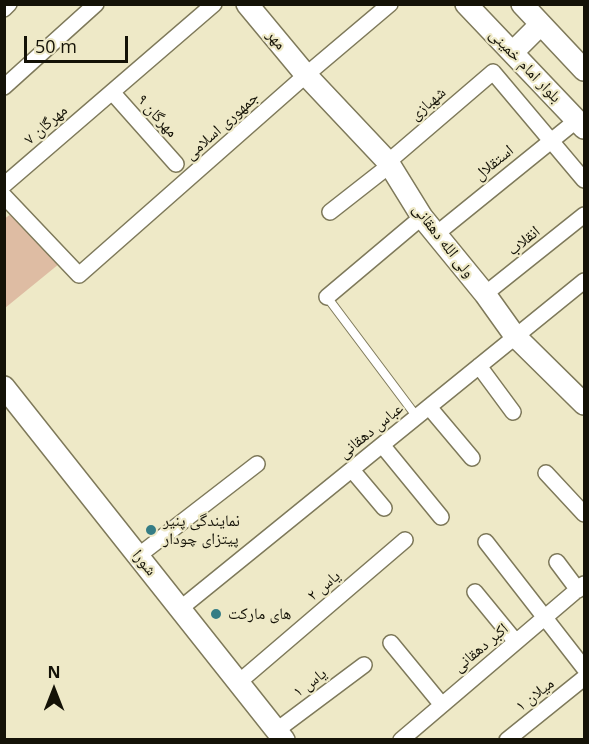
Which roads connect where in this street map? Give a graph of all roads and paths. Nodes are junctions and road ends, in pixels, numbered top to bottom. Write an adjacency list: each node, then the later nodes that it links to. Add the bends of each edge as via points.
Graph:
1 (9, 4): 8 (street)
2 (96, 4): 13 (street)
3 (214, 4): 14 (street, مهرگان ۷)
4 (247, 4): 12 (street, مهر)
5 (390, 4): 12 (street, جمهوری اسلامی)
6 (466, 4): 10 (street, بلوار امام خمینی)
7 (522, 4): 9 (street)
8 (4, 9)
9 (540, 25): 10 (street); 11 (street)
10 (513, 52): 15 (street, بلوار امام خمینی)
11 (585, 70)
12 (306, 75): 18 (street, ولی الله دهقانی); 21 (street, جمهوری اسلامی, via 80,275)
13 (4, 87)
14 (111, 93): 17 (street, مهرگان ۹); 20 (street, مهرگان ۷)
15 (581, 124): 16 (street, استقلال)
16 (551, 140): 18 (street, شهبازی, via 493,72); 19 (street); 25 (street, استقلال)
17 (176, 164)
18 (389, 164): 22 (street, شهبازی); 24 (street, ولی الله دهقانی)
19 (585, 180)
20 (4, 184)
21 (4, 196)
22 (330, 212)
23 (585, 215): 27 (street, انقلاب)
24 (422, 216): 25 (street, ولی الله دهقانی); 28 (street)
25 (435, 235): 27 (street, ولی الله دهقانی)
26 (585, 282): 29 (street, عباس دهقانی)
27 (485, 294): 29 (street, ولی الله دهقانی)
28 (327, 297): 33 (lane)
29 (515, 336): 30 (street, عباس دهقانی); 32 (street, ولی الله دهقانی)
30 (479, 366): 33 (street, عباس دهقانی); 34 (street)
31 (4, 387): 45 (street, شورا)
32 (585, 404)
33 (423, 412): 35 (street, عباس دهقانی); 36 (street)
34 (513, 412)
35 (382, 445): 38 (street, عباس دهقانی); 42 (street)
36 (472, 458)
37 (257, 464): 45 (street)
38 (351, 470): 40 (street); 49 (street, عباس دهقانی)
39 (546, 473): 41 (street)
40 (384, 508)
41 (585, 514)
42 (441, 517)
43 (405, 540): 56 (street, یاس ۲)
44 (486, 542): 50 (street)
45 (138, 556): 49 (street, شورا)
46 (557, 562): 47 (street)
47 (581, 587): 50 (street, اکبر دهقانی)
48 (475, 592): 51 (street)
49 (181, 608): 56 (street, شورا)
50 (546, 617): 51 (street, اکبر دهقانی); 54 (street)
51 (516, 642): 57 (street, اکبر دهقانی)
52 (391, 643): 57 (street)
53 (364, 665): 58 (street, یاس ۱)
54 (585, 668)
55 (585, 678): 60 (street, میلان ۱)
56 (239, 682): 58 (street, شورا)
57 (442, 705): 59 (street, اکبر دهقانی)
58 (281, 735)
59 (401, 740)
60 (507, 740)

